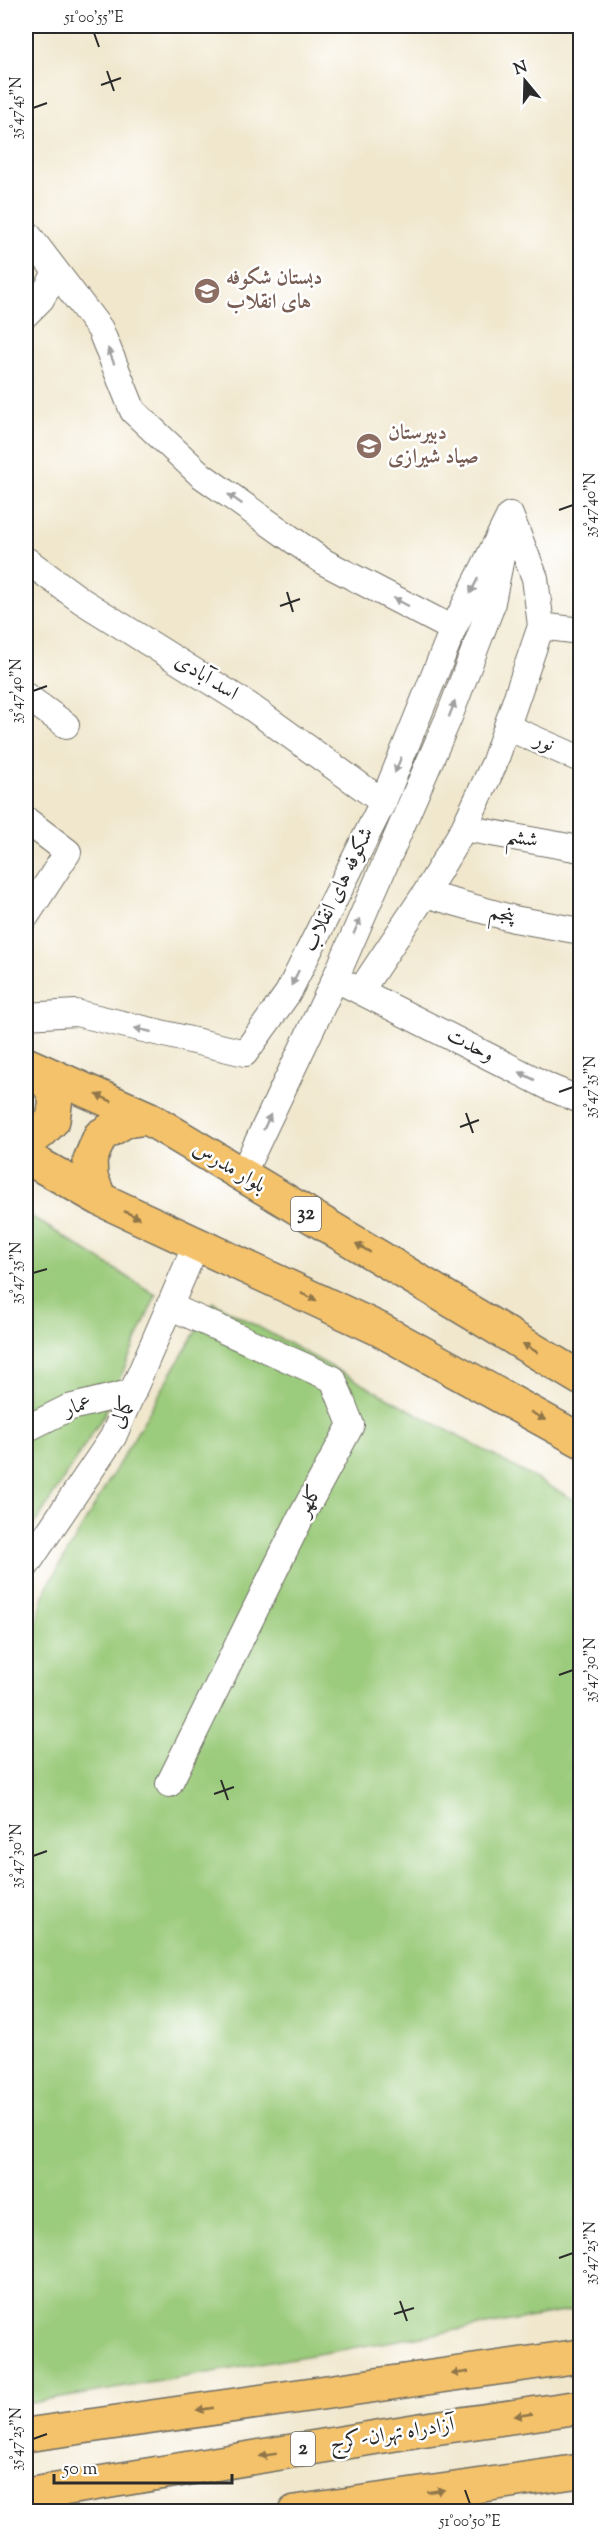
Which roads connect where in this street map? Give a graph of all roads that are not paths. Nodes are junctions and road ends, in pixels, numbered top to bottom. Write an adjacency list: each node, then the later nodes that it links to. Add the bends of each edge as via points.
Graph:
1 (26, 232): 2 (street)
2 (56, 273): 3 (street, via 41,299); 7 (street, one-way to 2, via 324,562 201,475 133,411 100,329)
3 (26, 314)
4 (510, 514): 6 (street, via 535,578); 7 (street, شکوفه های انقلاب, one-way to 7); 20 (street, شکوفه های انقلاب, one-way to 4, via 449,717 491,607)
5 (26, 560): 13 (street, اسد آبادی, via 82,601 248,705)
6 (541, 626): 8 (street); 11 (street)
7 (453, 629): 13 (street, شکوفه های انقلاب, one-way to 13)
8 (580, 631)
9 (26, 696): 10 (street)
10 (66, 725)
11 (507, 727): 12 (street, نور); 15 (street)
12 (580, 759)
13 (383, 802): 22 (street, شکوفه های انقلاب, one-way to 22, via 288,993 245,1053 76,1013)
14 (26, 820): 18 (street, via 68,852)
15 (464, 828): 16 (street, ششم); 17 (street)
16 (580, 849)
17 (425, 894): 19 (street, پنجم, via 514,919); 21 (street)
18 (26, 916)
19 (580, 931)
20 (335, 979): 21 (street, شکوفه های انقلاب); 28 (street, شکوفه های انقلاب, one-way to 20)
21 (361, 990): 24 (street, وحدت, one-way to 21)
22 (26, 1016)
23 (26, 1065): 25 (highway, بلوار مدرس / 32, one-way to 23); 26 (highway, via 48,1083 56,1098 53,1120 40,1133)
24 (580, 1100)
25 (148, 1118): 28 (highway, بلوار مدرس / 32); 29 (highway, via 125,1121 100,1136 90,1160 91,1177)
26 (26, 1136)
27 (26, 1157): 29 (highway)
28 (242, 1175): 32 (highway, بلوار مدرس / 32, one-way to 28)
29 (100, 1199): 30 (highway, one-way to 30)
30 (196, 1245): 31 (street, کمالی); 35 (highway, one-way to 35, via 379,1329)
31 (170, 1306): 33 (street, کمالی); 37 (street, کلهر, via 333,1379 351,1425)
32 (580, 1378)
33 (133, 1392): 34 (street, عمار, via 68,1408); 36 (street, کمالی, via 113,1437)
34 (26, 1429)
35 (580, 1440)
36 (26, 1566)
37 (169, 1784)
38 (580, 2356): 40 (highway, one-way to 40)
39 (580, 2407): 42 (highway, آزادراه تهران-کرج / 2, one-way to 42)
40 (26, 2435)
41 (580, 2471): 43 (highway, one-way to 41)
42 (26, 2495)
43 (295, 2511)

